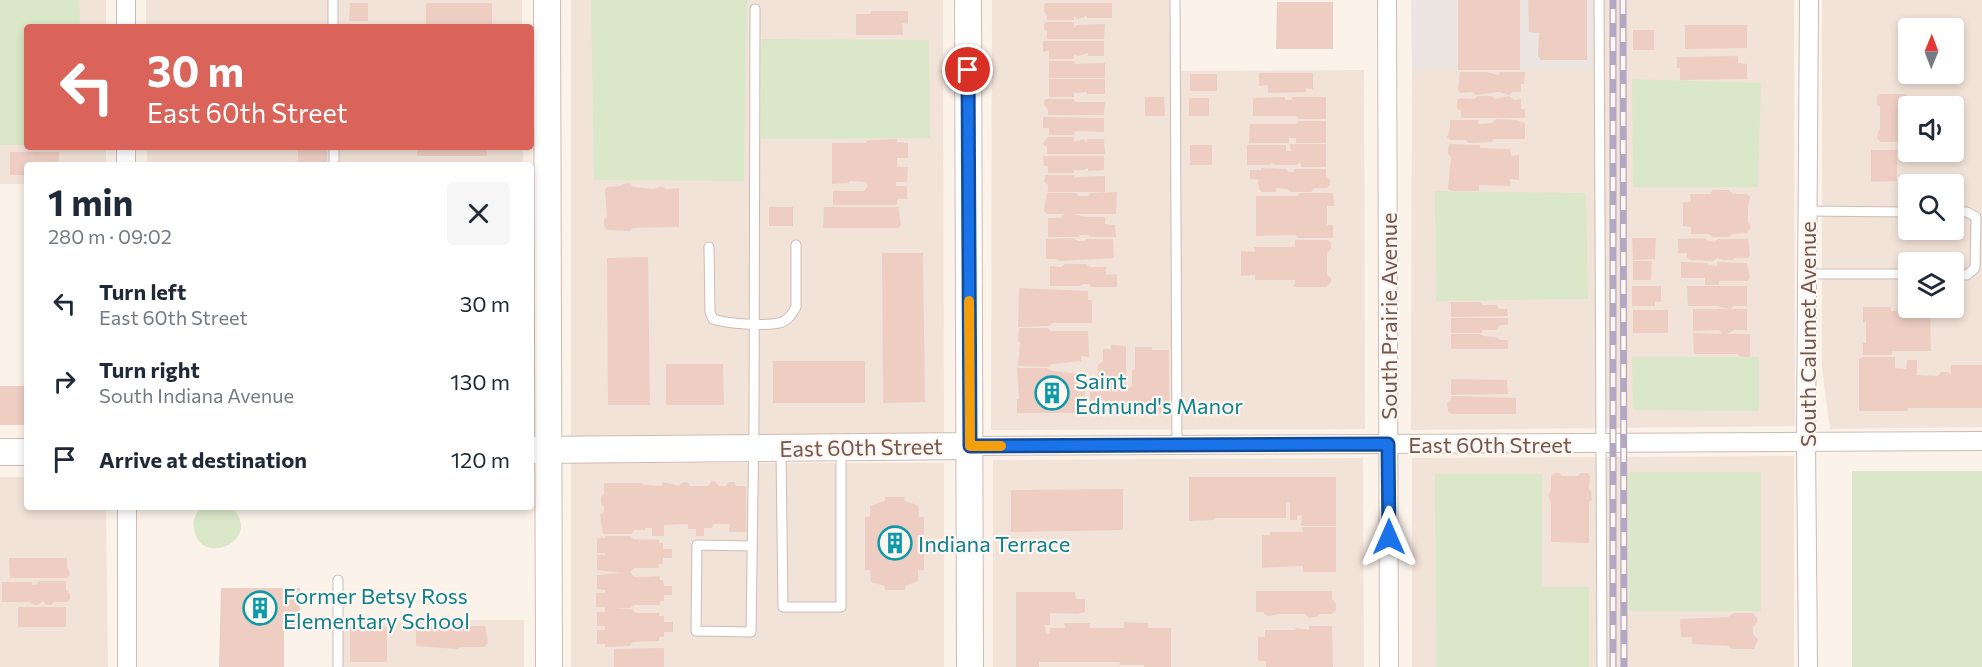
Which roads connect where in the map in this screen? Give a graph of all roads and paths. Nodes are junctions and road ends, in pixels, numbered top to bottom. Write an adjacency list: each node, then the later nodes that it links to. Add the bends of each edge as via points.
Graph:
1 (126, 0): 10 (street)
2 (333, 0): 11 (lane)
3 (547, 0): 30 (street)
4 (968, 0): 26 (street)
5 (1175, 0): 25 (lane)
6 (1387, 0): 23 (street, South Prairie Avenue)
7 (1599, 0): 24 (lane)
8 (1809, 0): 12 (street, South Calumet Avenue)
9 (754, 9): 20 (lane)
10 (126, 24)
11 (333, 24)
12 (1807, 211): 13 (lane); 17 (street, South Calumet Avenue)
13 (1898, 212)
14 (1964, 212): 19 (lane, via 1976,217 1975,268)
15 (796, 245): 20 (lane, via 796,307 781,323)
16 (709, 247): 20 (lane, via 713,320)
17 (1807, 274): 18 (lane); 22 (street, South Calumet Avenue)
18 (1898, 274)
19 (1964, 275)
20 (754, 323): 27 (lane)
21 (1982, 441): 22 (street, East 60th Street)
22 (1806, 442): 24 (street, East 60th Street); 42 (street, South Calumet Avenue)
23 (1388, 444): 24 (street, East 60th Street); 25 (street, East 60th Street); 40 (street, South Prairie Avenue)
24 (1600, 444): 41 (lane)
25 (1177, 445): 26 (street, East 60th Street)
26 (970, 446): 29 (street, East 60th Street); 39 (street)
27 (754, 448): 28 (street, East 60th Street); 30 (street, East 60th Street); 34 (lane)
28 (781, 448): 29 (street, East 60th Street); 29 (lane, via 783,607 841,608)
29 (841, 448)
30 (540, 450): 38 (street)
31 (0, 452): 32 (street)
32 (24, 452)
33 (127, 510): 36 (street)
34 (751, 546): 34 (lane, via 751,632 696,631 697,545)
35 (338, 580): 37 (lane)
36 (127, 667)
37 (338, 667)
38 (549, 667)
39 (970, 667)
40 (1389, 667)
41 (1602, 667)
42 (1808, 667)

